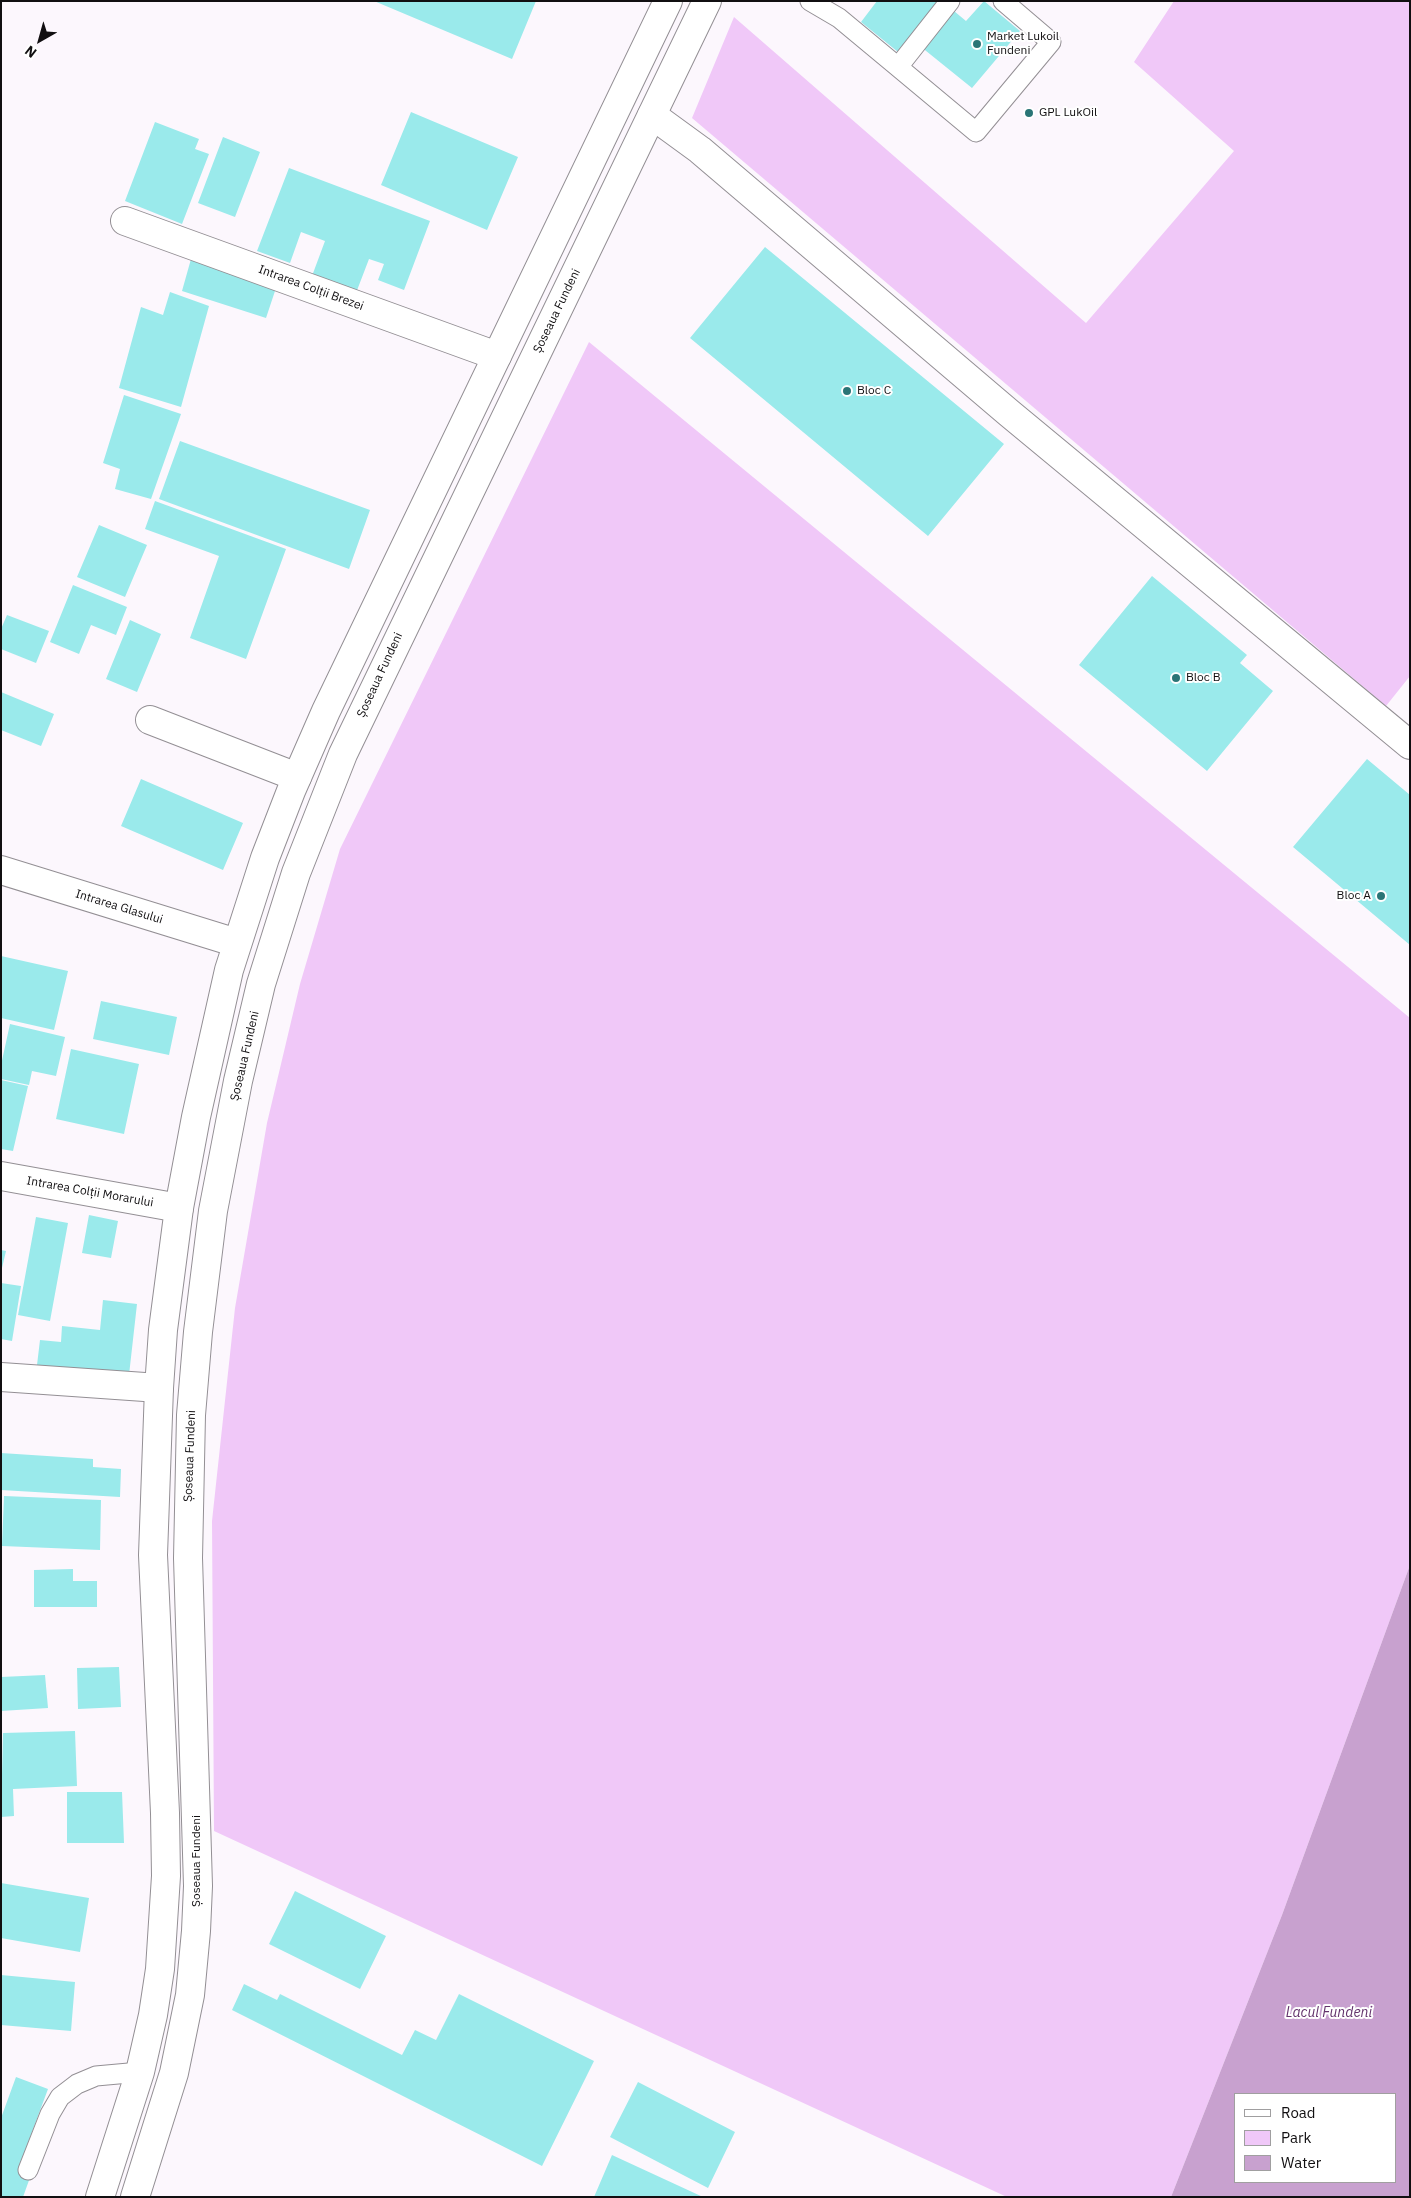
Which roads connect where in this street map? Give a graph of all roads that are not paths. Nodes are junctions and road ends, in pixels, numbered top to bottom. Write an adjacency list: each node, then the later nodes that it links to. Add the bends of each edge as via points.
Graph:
1 (668, 1): 9 (main road)
2 (707, 1): 7 (main road, Șoseaua Fundeni)
3 (810, 1): 6 (lane, via 839,18)
4 (950, 1): 6 (lane)
5 (1003, 1): 6 (lane, via 1051,42 976,132)
6 (898, 67)
7 (652, 115): 11 (main road, via 700,150 1009,413); 22 (main road, Șoseaua Fundeni, via 343,754 296,873 261,984 213,1211 191,1415 188,1558 198,1886 192,1975 174,2072)
8 (125, 221): 9 (main road, Intrarea Colții Brezei)
9 (497, 356): 12 (main road)
10 (150, 720): 12 (main road)
11 (1410, 745)
12 (297, 777): 14 (main road, via 264,858)
13 (1, 870): 14 (main road, Intrarea Glasului)
14 (237, 943): 16 (main road, via 210,1052)
15 (1, 1176): 16 (main road, Intrarea Colții Morarului)
16 (179, 1208): 18 (main road)
17 (1, 1377): 18 (main road)
18 (159, 1388): 19 (main road, via 153,1555 166,1876 160,1969)
19 (140, 2072): 20 (lane, via 96,2076 77,2084 60,2097); 21 (main road)
20 (28, 2170)
21 (100, 2197)
22 (135, 2197)

